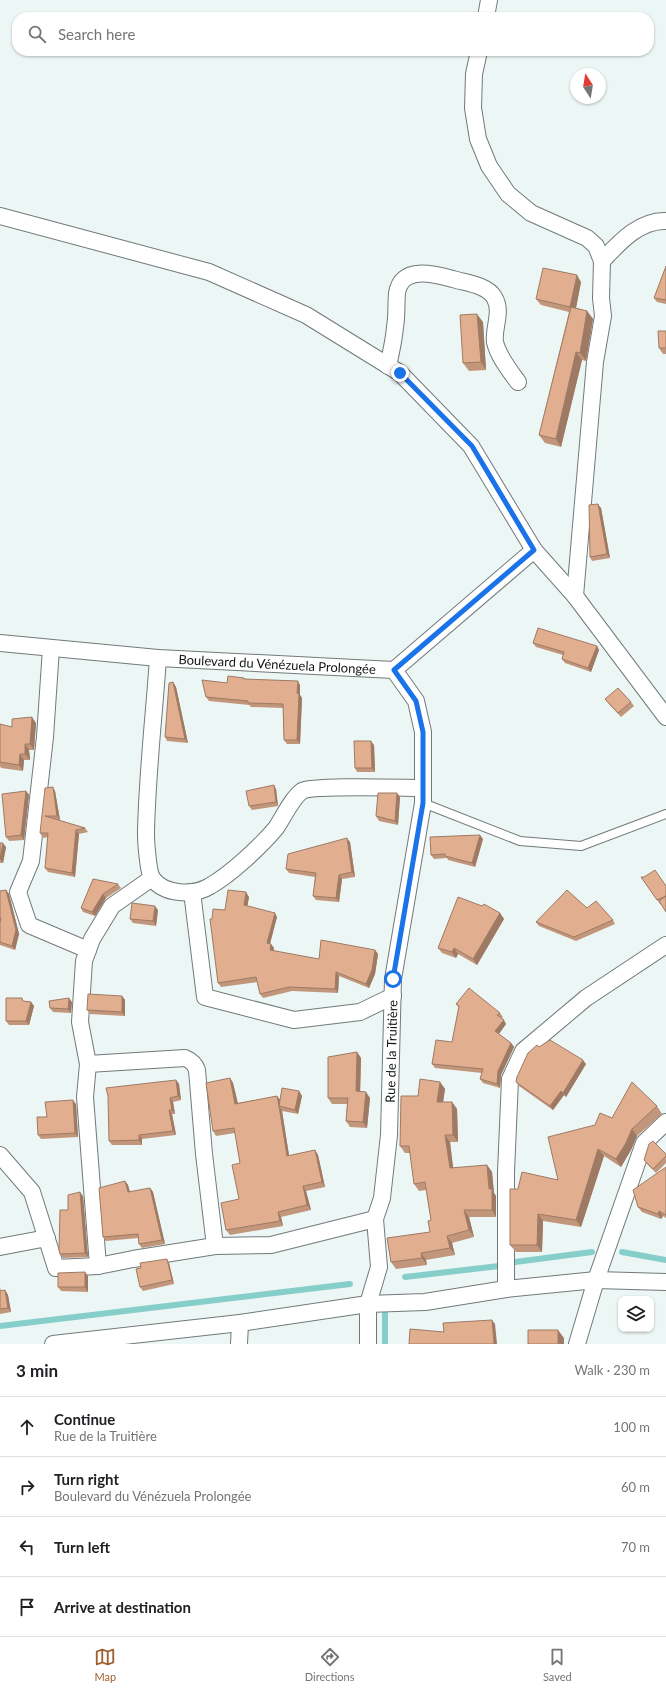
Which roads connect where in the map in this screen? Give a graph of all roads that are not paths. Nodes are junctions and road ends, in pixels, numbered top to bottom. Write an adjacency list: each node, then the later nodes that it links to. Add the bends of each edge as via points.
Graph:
1 (489, 0): 2 (street)
2 (487, 12)
3 (478, 56): 6 (street, via 474,74 473,108 478,139 489,166 508,194 531,213 587,238 596,246)
4 (0, 216): 7 (street, via 208,272 306,315)
5 (666, 221): 6 (street, via 643,226 626,236)
6 (602, 261): 10 (street, via 603,316 595,362)
7 (388, 366): 8 (street, via 401,282 416,273 434,274 475,285 494,297 498,313 495,344); 9 (street, via 400,373 472,446)
8 (518, 382)
9 (534, 550): 10 (street); 14 (street, Boulevard du Vénézuela Prolongée)
10 (575, 596): 15 (street)
11 (0, 643): 12 (street, Boulevard du Vénézuela Prolongée)
12 (51, 648): 13 (street, Boulevard du Vénézuela Prolongée); 21 (street, via 45,737 31,861 18,892 29,925)
13 (158, 658): 14 (street, Boulevard du Vénézuela Prolongée); 18 (street, via 146,835)
14 (394, 670): 16 (street, Rue de la Truitière, via 416,701 423,732)
15 (666, 717)
16 (423, 796): 17 (lane, via 520,841 581,846); 19 (street, via 332,788 303,791 275,828 248,857 210,887); 22 (street, Rue de la Truitière, via 393,979)
17 (666, 814)
18 (152, 878): 19 (street, via 162,887 175,892); 21 (street, via 112,906)
19 (192, 892): 22 (street, via 205,997 294,1020 360,1012)
20 (666, 945): 33 (street, via 586,998 523,1051 510,1078 506,1172)
21 (88, 950): 23 (street, via 84,961 80,1022)
22 (393, 996): 26 (street, Rue de la Truitière, via 389,1135 382,1198)
23 (88, 1064): 28 (street, via 185,1058 195,1065); 30 (street, via 84,1097)
24 (666, 1122): 31 (street, via 644,1143)
25 (0, 1155): 27 (street, via 32,1192)
26 (375, 1219): 28 (street, via 270,1245); 34 (street, Rue de la Truitière, via 379,1267)
27 (47, 1238): 29 (street); 30 (street, via 56,1268)
28 (215, 1246): 30 (street)
29 (0, 1247)
30 (98, 1266)
31 (596, 1280): 32 (street); 33 (street); 40 (street)
32 (666, 1282)
33 (506, 1289): 34 (street, via 425,1302)
34 (368, 1304): 35 (street); 39 (street, Rue de la Truitière)
35 (240, 1323): 36 (street); 38 (street)
36 (121, 1340): 37 (street)
37 (53, 1344)
38 (239, 1344)
39 (368, 1344)
40 (577, 1344)

